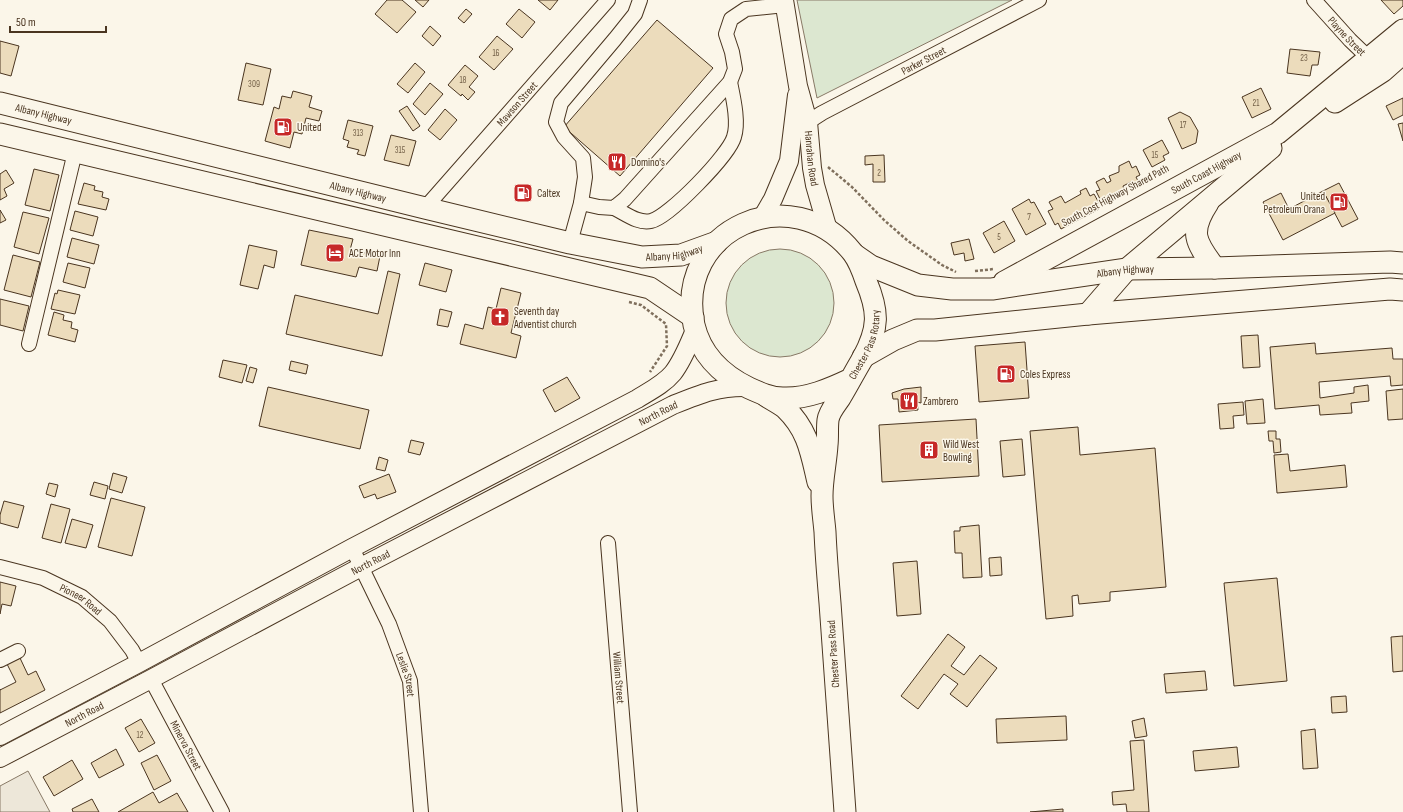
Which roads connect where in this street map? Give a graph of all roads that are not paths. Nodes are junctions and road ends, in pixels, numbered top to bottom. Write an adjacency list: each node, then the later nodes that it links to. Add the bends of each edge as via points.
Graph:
1 (608, 0): 17 (street, Mawson Street)
2 (640, 0): 16 (street, via 635,14 561,103 556,122 564,137 583,158 585,177)
3 (1039, 0): 12 (street, Parker Street)
4 (1314, 0): 8 (street, Playne Street)
5 (785, 3): 9 (street, via 746,9 731,19 726,34 735,69); 10 (main road, Hanrahan Road)
6 (1403, 30): 8 (highway, South Coast Highway)
7 (1403, 53): 8 (highway, South Coast Highway)
8 (1376, 65): 15 (highway, South Coast Highway); 27 (highway, South Coast Highway, via 1278,132)
9 (730, 82): 18 (street); 18 (street, via 736,112 734,137 716,164 664,214 650,221 637,220)
10 (798, 86): 12 (main road, Hanrahan Road); 19 (main road, Hanrahan Road, via 789,161 774,199)
11 (0, 103): 17 (highway, Albany Highway)
12 (808, 122): 20 (main road, Hanrahan Road, via 815,185)
13 (0, 134): 14 (highway)
14 (75, 152): 30 (highway, via 650,288); 31 (street)
15 (1214, 194): 25 (highway, South Coast Highway); 26 (highway, via 1201,214 1196,234 1201,248)
16 (581, 203): 18 (street); 22 (street)
17 (425, 208): 22 (highway, Albany Highway)
18 (614, 208)
19 (762, 218): 20 (highway, Chester Pass Rotary, via 791,216 807,219); 21 (highway, Chester Pass Rotary, via 737,226)
20 (828, 230): 23 (highway, Chester Pass Rotary)
21 (717, 242): 22 (highway, Albany Highway, via 681,255 642,258); 30 (highway, Chester Pass Rotary, via 708,253 696,277 692,304)
22 (570, 243)
23 (855, 255): 27 (highway, Albany Highway, via 871,266 918,285 952,289); 32 (highway, Chester Pass Rotary, via 876,308 874,334)
24 (1396, 262): 26 (highway, Albany Highway); 28 (highway)
25 (1128, 268): 26 (highway, Albany Highway); 27 (highway, Albany Highway); 29 (highway, South Coast Highway)
26 (1215, 268)
27 (992, 289)
28 (1396, 290): 29 (highway)
29 (1088, 314): 32 (highway, via 917,330)
30 (694, 324): 34 (highway, Chester Pass Rotary, via 700,343 715,365 736,382); 37 (main road, North Road, via 686,352 673,373 659,385 637,399)
31 (29, 344)
32 (863, 357): 33 (highway, Chester Pass Rotary)
33 (851, 379): 34 (highway, Chester Pass Rotary, via 813,395 783,398); 35 (highway, Chester Pass Road, via 828,418)
34 (756, 391): 35 (highway, Chester Pass Road, via 784,407 800,425 809,444); 39 (main road, North Road, via 735,387 714,389 673,405)
35 (822, 496): 49 (highway, Chester Pass Road)
36 (608, 543): 48 (street, William Street)
37 (352, 548): 39 (street, Leslie Street); 42 (main road, North Road)
38 (0, 567): 42 (street, Pioneer Road, via 43,578 82,597 110,621)
39 (361, 567): 43 (main road, North Road); 47 (street, Leslie Street, via 389,624 410,681)
40 (18, 651): 41 (street)
41 (0, 659)
42 (139, 663): 44 (main road, North Road)
43 (151, 679): 45 (main road, North Road); 46 (street, Minerva Street)
44 (0, 736): 45 (main road)
45 (5, 755)
46 (222, 812)
47 (421, 812)
48 (630, 812)
49 (845, 812)

